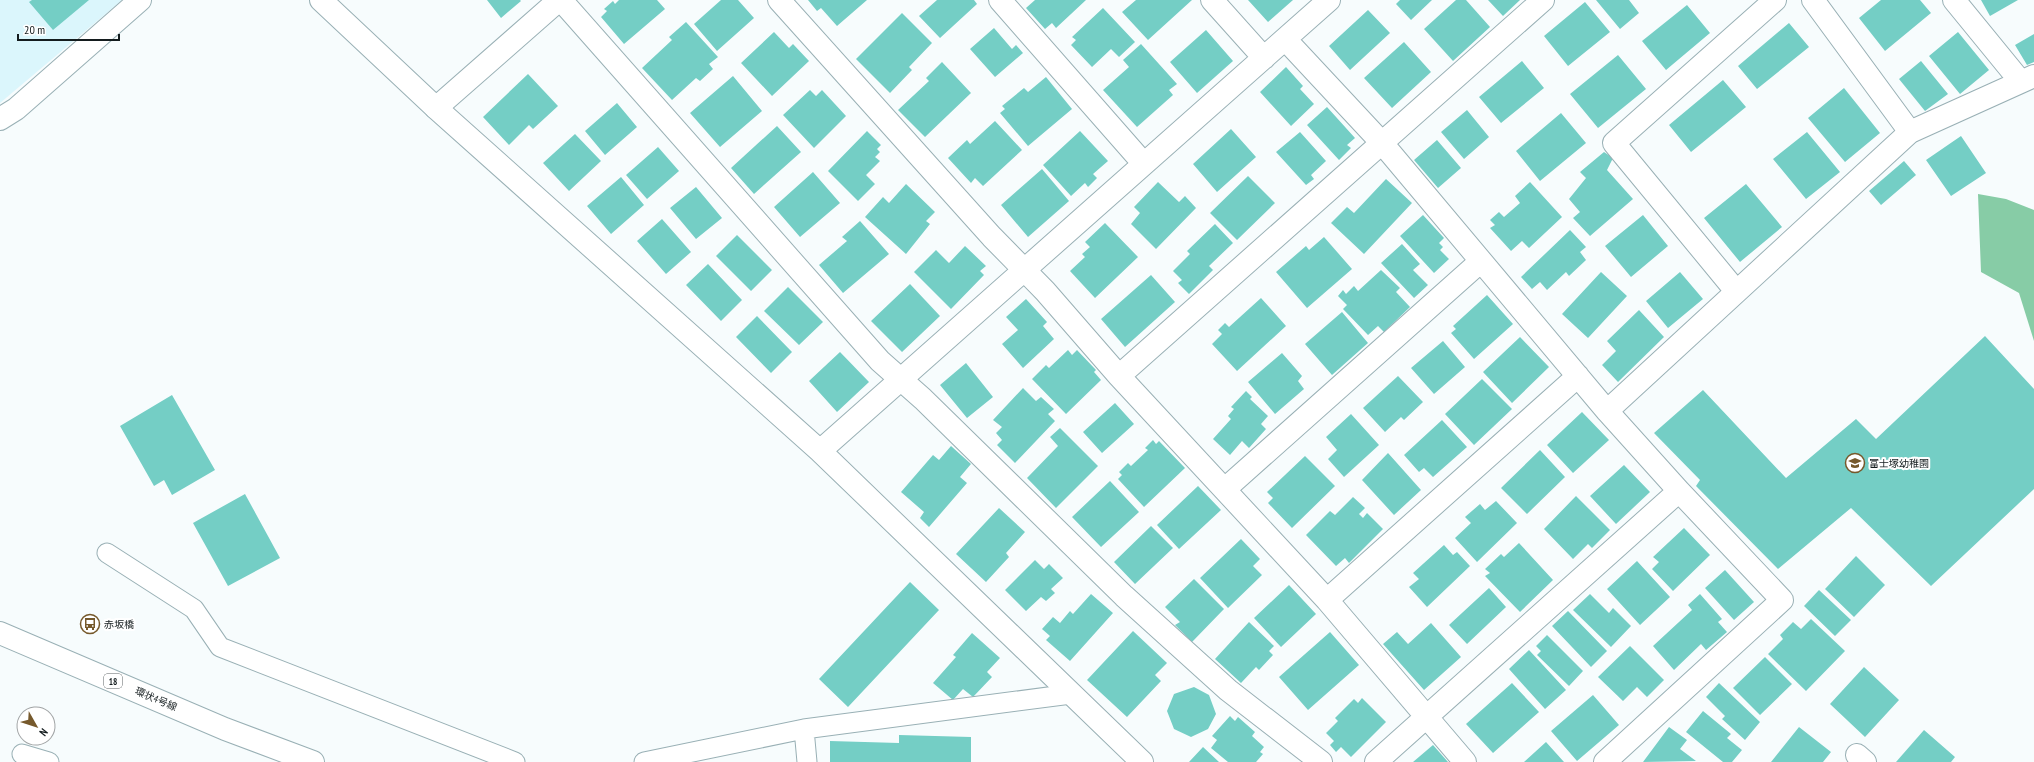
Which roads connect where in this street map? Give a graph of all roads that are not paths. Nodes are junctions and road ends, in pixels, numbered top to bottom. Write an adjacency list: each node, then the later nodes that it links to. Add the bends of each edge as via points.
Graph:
1 (140, 0): 16 (street, via 16,109)
2 (321, 0): 15 (street)
3 (560, 0): 15 (street); 25 (street, via 880,361)
4 (779, 0): 21 (street)
5 (1000, 0): 19 (street)
6 (1212, 0): 13 (street)
7 (1329, 0): 12 (street)
8 (1543, 0): 18 (street)
9 (1775, 0): 22 (street, via 1614,143)
10 (1813, 0): 17 (street)
11 (1954, 0): 14 (street)
12 (1285, 39): 13 (street); 18 (street)
13 (1264, 58): 19 (street)
14 (2027, 79): 17 (street)
15 (436, 108): 27 (street)
16 (0, 119)
17 (1910, 132): 22 (street)
18 (1382, 143): 20 (street); 23 (street)
19 (1144, 164): 21 (street)
20 (1481, 261): 24 (street); 28 (street)
21 (1024, 270): 23 (street); 25 (street)
22 (1736, 291): 26 (street)
23 (1119, 376): 28 (street)
24 (1578, 376): 26 (street); 31 (street)
25 (901, 380): 27 (street); 43 (street, via 1124,596 1228,690)
26 (1607, 411): 29 (street)
27 (820, 452): 33 (street)
28 (1225, 489): 31 (street)
29 (1679, 491): 34 (street); 46 (street, via 1782,600)
30 (107, 553): 39 (lane, via 194,609 220,647)
31 (1326, 600): 34 (street)
32 (0, 633): 38 (street, 環状4号線 / 18, via 225,729)
33 (1071, 694): 35 (lane); 42 (street)
34 (1426, 717): 44 (street); 45 (street)
35 (804, 729): 40 (lane); 41 (lane)
36 (22, 754): 37 (lane)
37 (49, 762)
38 (313, 762)
39 (515, 762)
40 (644, 762)
41 (807, 762)
42 (1142, 762)
43 (1321, 762)
44 (1376, 762)
45 (1465, 762)
46 (1606, 762)

